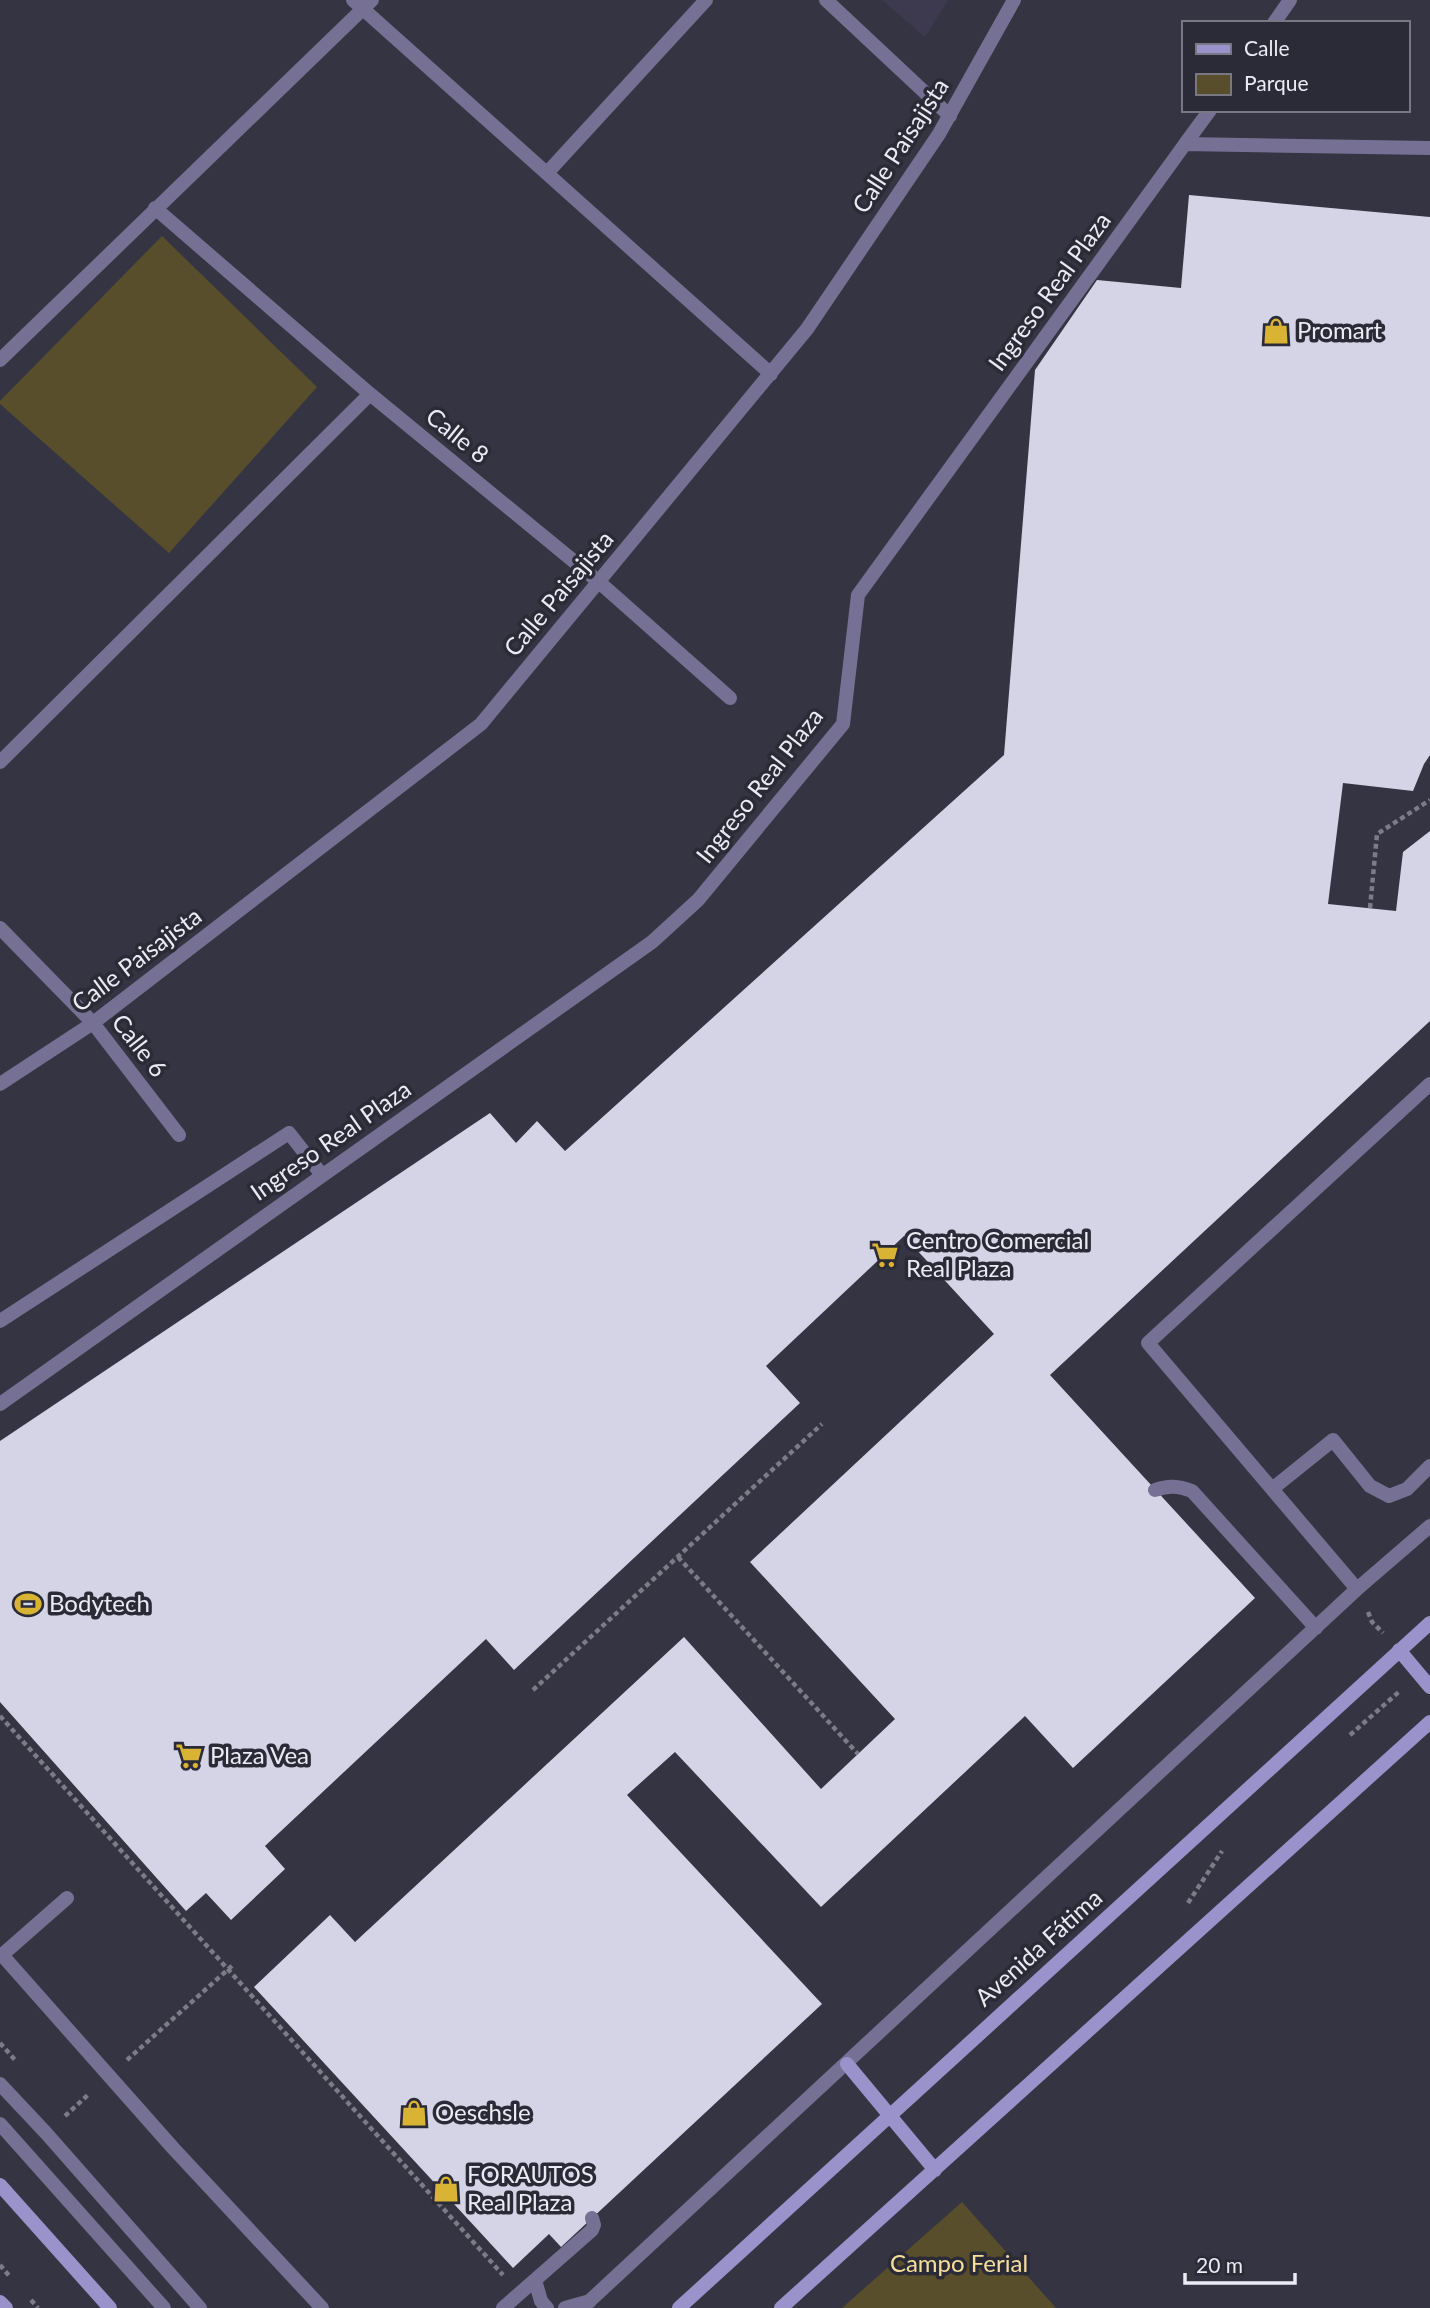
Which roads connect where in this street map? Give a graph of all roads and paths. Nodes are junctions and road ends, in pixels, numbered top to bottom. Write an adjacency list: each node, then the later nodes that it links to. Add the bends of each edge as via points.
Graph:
1 (706, 0): 11 (street)
2 (826, 0): 8 (street)
3 (1014, 0): 8 (street, Calle Paisajista)
4 (1290, 0): 6 (street)
5 (363, 3): 11 (street); 12 (street)
6 (1275, 21)
7 (1209, 112): 9 (street, Ingreso Real Plaza)
8 (950, 116): 14 (street, Calle Paisajista, via 807,329)
9 (1185, 144): 10 (street); 26 (street, Ingreso Real Plaza, via 858,595 842,724 698,900 652,942)
10 (1430, 148)
11 (547, 173): 14 (street)
12 (155, 208): 13 (street); 15 (street, Calle 8)
13 (0, 360)
14 (771, 374): 16 (street, Calle Paisajista)
15 (370, 394): 16 (street, Calle 8); 18 (street)
16 (599, 582): 17 (street, Calle 8); 22 (street, Calle Paisajista, via 481,724)
17 (730, 698)
18 (0, 762)
19 (1430, 800): 20 (path, via 1377,834)
20 (1370, 908)
21 (0, 928): 22 (street, Calle 6)
22 (93, 1023): 23 (street, Calle Paisajista); 25 (street, Calle 6)
23 (0, 1084)
24 (1430, 1084): 31 (street, via 1148,1343)
25 (179, 1135)
26 (322, 1175): 27 (street, via 289,1133); 28 (street, Ingreso Real Plaza)
27 (0, 1321)
28 (0, 1404)
29 (822, 1424): 34 (path)
30 (1430, 1466): 31 (street, via 1407,1489 1389,1496 1370,1486 1333,1440)
31 (1272, 1489): 35 (street)
32 (1155, 1490): 37 (street, via 1177,1486 1192,1491)
33 (1430, 1526): 35 (street)
34 (678, 1557): 41 (path); 45 (path)
35 (1357, 1589): 37 (street); 38 (path, via 1372,1622)
36 (1430, 1623): 38 (main road, Avenida Fátima)
37 (1316, 1628): 51 (street)
38 (1399, 1650): 39 (main road); 54 (main road, Avenida Fátima)
39 (1419, 1674): 40 (main road); 44 (path)
40 (1430, 1687)
41 (533, 1690)
42 (0, 1716): 50 (path)
43 (1430, 1722): 57 (main road)
44 (1348, 1737)
45 (858, 1754)
46 (1226, 1844): 48 (path)
47 (67, 1898): 52 (street, via 2,1955)
48 (1184, 1908)
49 (234, 1964): 50 (path)
50 (228, 1969): 52 (path); 60 (path)
51 (846, 2064): 54 (main road); 63 (street)
52 (110, 2075): 56 (path); 68 (street)
53 (0, 2084): 56 (street)
54 (890, 2116): 57 (main road); 72 (main road, Avenida Fátima)
55 (0, 2124): 66 (street)
56 (46, 2133): 67 (street)
57 (935, 2170): 73 (main road)
58 (0, 2185): 65 (main road)
59 (592, 2218): 61 (street, via 592,2230)
60 (504, 2276)
61 (536, 2280): 69 (street); 70 (street)
62 (0, 2302): 64 (main road)
63 (587, 2304): 71 (street)
64 (6, 2308)
65 (110, 2308)
66 (164, 2308)
67 (200, 2308)
68 (322, 2308)
69 (503, 2308)
70 (547, 2308)
71 (565, 2308)
72 (679, 2308)
73 (782, 2308)

